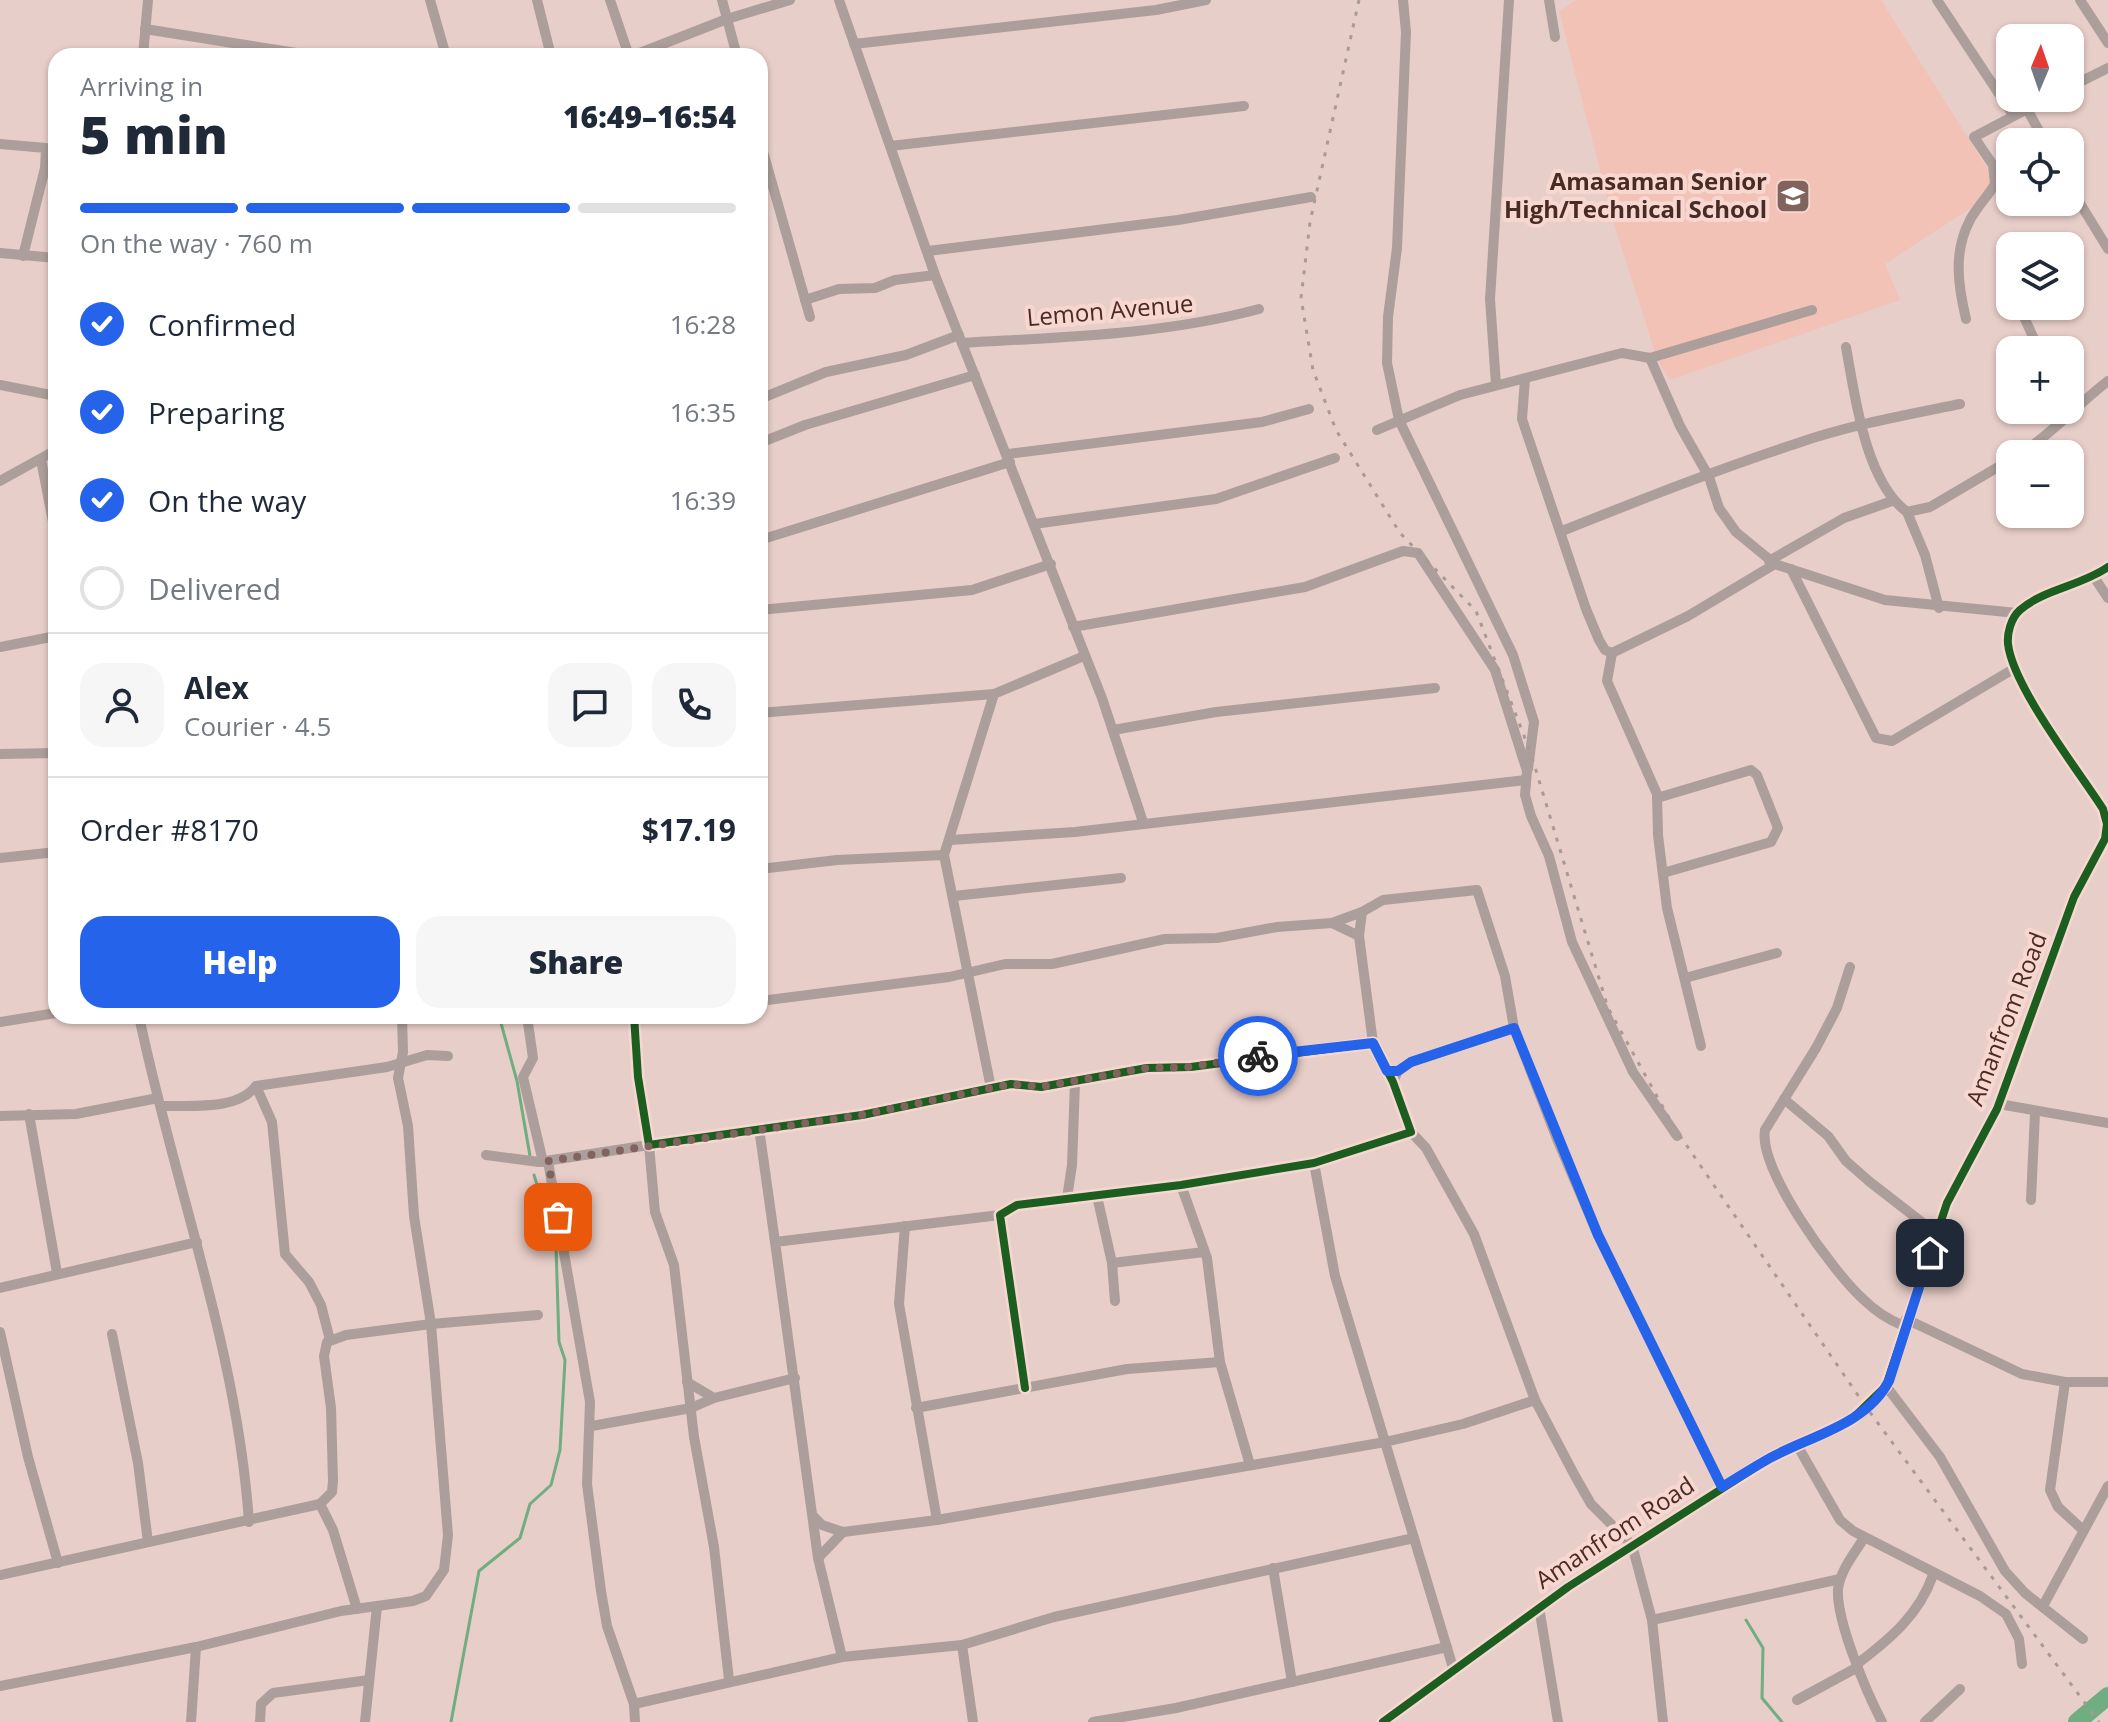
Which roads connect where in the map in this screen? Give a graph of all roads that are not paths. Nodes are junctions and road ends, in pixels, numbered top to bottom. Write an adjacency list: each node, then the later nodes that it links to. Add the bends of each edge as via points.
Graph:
1 (148, 0): 15 (street)
2 (430, 0): 21 (street)
3 (537, 0): 22 (street)
4 (610, 0): 23 (street)
5 (722, 0): 14 (street)
6 (790, 0): 14 (street)
7 (839, 0): 18 (street)
8 (1206, 0): 18 (street)
9 (1403, 0): 60 (street, via 1397,248 1387,363)
10 (1509, 0): 54 (street, via 1490,299)
11 (1549, 0): 16 (street)
12 (1937, 0): 30 (street)
13 (2080, 0): 17 (street)
14 (727, 19): 24 (street); 25 (street)
15 (145, 29): 19 (street); 20 (street)
16 (1555, 37)
17 (2108, 43)
18 (854, 44): 32 (street)
19 (144, 48)
20 (265, 48)
21 (444, 48)
22 (549, 48)
23 (627, 48)
24 (651, 48)
25 (735, 48)
26 (2108, 68): 27 (street)
27 (2084, 80)
28 (1244, 106): 32 (street)
29 (2020, 112): 30 (street)
30 (2013, 115): 46 (street, via 1974,137 1993,165 1995,184 1970,220 1960,249 1957,271)
31 (0, 144): 39 (street, via 46,148)
32 (890, 146): 37 (street)
33 (768, 169): 42 (street)
34 (1311, 197): 37 (street, via 1178,220)
35 (2084, 210): 36 (street)
36 (2108, 249)
37 (928, 251): 41 (street)
38 (0, 253): 39 (street)
39 (23, 256): 40 (street)
40 (48, 258)
41 (935, 275): 42 (street, via 875,288 839,289); 47 (street)
42 (805, 300): 45 (street)
43 (1259, 309): 47 (street, Lemon Avenue, via 1203,323 1128,332)
44 (1812, 310): 49 (street)
45 (810, 317)
46 (1966, 319)
47 (960, 339): 50 (street); 56 (street, Lemon Avenue, via 826,372)
48 (1846, 347): 62 (street)
49 (1650, 358): 51 (street, via 1622,353); 71 (street)
50 (975, 375): 64 (street); 67 (street)
51 (1525, 379): 54 (street); 77 (street, via 1522,419)
52 (2108, 381): 57 (street)
53 (0, 385): 55 (street)
54 (1496, 385): 60 (street)
55 (48, 394)
56 (768, 396)
57 (2084, 399)
58 (1960, 404): 62 (street)
59 (1309, 409): 67 (street, via 1262,422)
60 (1399, 420): 63 (street); 100 (street, via 1513,655 1534,722)
61 (2057, 424): 65 (street)
62 (1861, 426): 71 (street, via 1799,442); 74 (street)
63 (1377, 430)
64 (768, 440)
65 (2042, 440)
66 (48, 455): 69 (street)
67 (1009, 458): 76 (street); 78 (street)
68 (1335, 458): 76 (street, via 1216,499)
69 (41, 460): 72 (street); 73 (street)
70 (1996, 468): 75 (street, via 1930,507)
71 (1709, 477): 77 (street, via 1677,484); 79 (street, via 1719,508 1736,532)
72 (0, 481)
73 (48, 496)
74 (1892, 501): 75 (street); 79 (street, via 1844,518)
75 (1907, 512): 85 (street)
76 (1034, 524): 80 (street)
77 (1562, 531): 91 (street, via 1590,619 1605,650)
78 (768, 537)
79 (1772, 562): 82 (street); 91 (street, via 1688,616)
80 (1051, 564): 86 (street, via 972,590); 88 (street)
81 (2108, 567): 83 (street)
82 (1791, 569): 85 (street, via 1885,600); 93 (street, via 1876,738 1892,741)
83 (2094, 577): 84 (street); 87 (street)
84 (2108, 598)
85 (1939, 608): 87 (street)
86 (768, 609)
87 (2017, 613): 93 (street, Amanfrom Road, via 2008,636)
88 (1073, 627): 92 (street); 100 (street, via 1305,587 1411,550 1443,587 1495,670)
89 (48, 638): 90 (street)
90 (0, 647)
91 (1612, 653): 101 (street, via 1607,681)
92 (1084, 656): 95 (street); 97 (street)
93 (2015, 668): 108 (street, Amanfrom Road, via 2103,809 2107,831)
94 (1435, 688): 97 (street, via 1216,712)
95 (994, 694): 96 (street); 103 (street)
96 (768, 712)
97 (1113, 730): 102 (street)
98 (48, 753): 99 (street)
99 (0, 754)
100 (1527, 775): 102 (street); 145 (street, via 1525,795 1549,856 1572,942 1633,1072)
101 (1657, 798): 110 (street); 110 (street, via 1751,770 1778,828 1771,842)
102 (1143, 822): 103 (street)
103 (950, 840): 105 (street)
104 (48, 853): 107 (street)
105 (944, 855): 109 (street); 112 (street)
106 (2108, 857): 108 (street)
107 (0, 858)
108 (2096, 858): 138 (street, Amanfrom Road, via 2074,897)
109 (768, 868)
110 (1663, 873): 119 (street)
111 (1121, 878): 112 (street)
112 (954, 896): 118 (street)
113 (1362, 912): 114 (street); 115 (street); 127 (street, via 1383,900 1477,890 1505,976)
114 (1332, 923): 115 (street); 118 (street, via 1165,939 1052,964 1005,964)
115 (1359, 936): 128 (street)
116 (1777, 953): 119 (street)
117 (1850, 967): 136 (street, via 1837,1008)
118 (968, 973): 120 (street); 135 (street)
119 (1685, 978): 129 (street)
120 (768, 1000)
121 (48, 1014): 122 (street)
122 (0, 1022)
123 (141, 1024): 137 (street)
124 (402, 1024): 131 (street)
125 (528, 1024): 148 (street, via 533,1058 523,1077)
126 (635, 1024): 146 (street)
127 (1514, 1028): 132 (street, via 1411,1062); 186 (street, via 1598,1235)
128 (1373, 1043): 132 (street); 133 (street, via 1147,1068)
129 (1701, 1046)
130 (448, 1056): 131 (street, via 427,1055)
131 (401, 1064): 134 (street); 166 (street, via 398,1078)
132 (1393, 1074): 144 (street)
133 (1075, 1083): 135 (street); 152 (street)
134 (256, 1086): 137 (street, via 249,1095 219,1104); 169 (street, via 272,1122 285,1254 309,1282)
135 (991, 1088): 143 (street, via 923,1105)
136 (1784, 1099): 156 (street, via 1828,1136 1846,1161); 165 (street, via 1763,1139 1779,1181 1817,1246 1853,1289 1889,1320)
137 (159, 1102): 140 (street, via 76,1114); 157 (street)
138 (1999, 1104): 139 (street); 156 (street, Amanfrom Road, via 1957,1179)
139 (2035, 1113): 142 (street); 153 (street)
140 (29, 1114): 141 (street); 161 (street)
141 (0, 1116)
142 (2108, 1123)
143 (759, 1128): 146 (street); 158 (street)
144 (1411, 1132): 149 (street); 178 (street, via 1426,1148 1474,1234)
145 (1677, 1136)
146 (649, 1145): 148 (street); 172 (street, via 655,1212 674,1265)
147 (486, 1155): 148 (street)
148 (546, 1162): 181 (street)
149 (1314, 1163): 150 (street); 182 (street, via 1335,1276)
150 (1181, 1185): 151 (street); 159 (street)
151 (1097, 1196): 152 (street); 160 (street)
152 (1067, 1198): 154 (street, via 1017,1205)
153 (2031, 1200)
154 (1000, 1215): 155 (street); 176 (street)
155 (905, 1226): 158 (street); 180 (street, via 899,1304)
156 (1937, 1234): 165 (street, Amanfrom Road)
157 (197, 1242): 161 (street); 190 (street, via 236,1404)
158 (775, 1242): 171 (street)
159 (1204, 1252): 160 (street); 170 (street)
160 (1112, 1263): 163 (street)
161 (57, 1273): 162 (street)
162 (0, 1288)
163 (1115, 1301)
164 (538, 1315): 166 (street)
165 (1905, 1323): 173 (street, via 2022,1374); 175 (street, Amanfrom Road)
166 (431, 1324): 169 (street); 203 (street, via 448,1556 438,1583 426,1596)
167 (0, 1332): 198 (street)
168 (112, 1334): 195 (street)
169 (330, 1340): 187 (street, via 324,1356 333,1481 332,1492)
170 (1220, 1362): 176 (street, via 1127,1369); 184 (street)
171 (795, 1378): 177 (street); 188 (street)
172 (687, 1382): 177 (street); 179 (street)
173 (2065, 1382): 174 (street); 191 (street, via 2050,1490 2058,1507)
174 (2108, 1382)
175 (1886, 1386): 183 (street, Amanfrom Road, via 1851,1420); 204 (street, via 1940,1457 2005,1571)
176 (1025, 1388): 180 (street)
177 (714, 1398): 179 (street)
178 (1535, 1400): 182 (street); 196 (street, via 1591,1504)
179 (691, 1408): 181 (street); 217 (street)
180 (916, 1408): 189 (street)
181 (592, 1426): 222 (street, via 587,1484 601,1591 610,1639)
182 (1385, 1442): 184 (street); 193 (street)
183 (1797, 1445): 186 (street, Amanfrom Road); 194 (street, via 1840,1520)
184 (1250, 1465): 189 (street)
185 (2108, 1486): 191 (street)
186 (1722, 1487): 196 (street, Amanfrom Road)
187 (320, 1504): 190 (street); 206 (street)
188 (814, 1517): 192 (street); 197 (street)
189 (937, 1520): 192 (street)
190 (249, 1522): 195 (street)
191 (2083, 1530): 204 (street)
192 (843, 1532): 197 (street)
193 (1414, 1538): 199 (street); 211 (street)
194 (1864, 1538): 201 (street); 202 (street)
195 (148, 1542): 198 (street)
196 (1632, 1545): 205 (street, Amanfrom Road); 207 (street)
197 (818, 1558): 212 (street)
198 (58, 1563): 200 (street)
199 (1273, 1568): 209 (street, via 1054,1617); 218 (street)
200 (0, 1575)
201 (1933, 1575): 213 (street, via 2006,1614 2019,1639); 214 (street, via 1915,1612)
202 (1840, 1579): 207 (street); 214 (street, via 1839,1602)
203 (377, 1606): 206 (street); 216 (street)
204 (2043, 1606): 208 (street)
205 (1539, 1607): 215 (street, Amanfrom Road); 230 (street)
206 (357, 1609): 210 (street)
207 (1652, 1620): 231 (street)
208 (2083, 1639)
209 (962, 1645): 212 (street); 227 (street)
210 (196, 1647): 219 (street); 223 (street)
211 (1447, 1647): 215 (street); 218 (street)
212 (842, 1657): 217 (street)
213 (2022, 1664)
214 (1858, 1666): 221 (street); 232 (street)
215 (1454, 1671): 229 (street, Amanfrom Road)
216 (369, 1680): 224 (street, via 273,1693 261,1704); 225 (street)
217 (729, 1680): 222 (street)
218 (1292, 1682): 228 (street)
219 (0, 1686)
220 (1960, 1689): 233 (street)
221 (1797, 1700)
222 (634, 1704): 226 (street)
223 (191, 1722)
224 (260, 1722)
225 (365, 1722)
226 (635, 1722)
227 (973, 1722)
228 (1093, 1722)
229 (1383, 1722)
230 (1558, 1722)
231 (1663, 1722)
232 (1882, 1722)
233 (1925, 1722)

